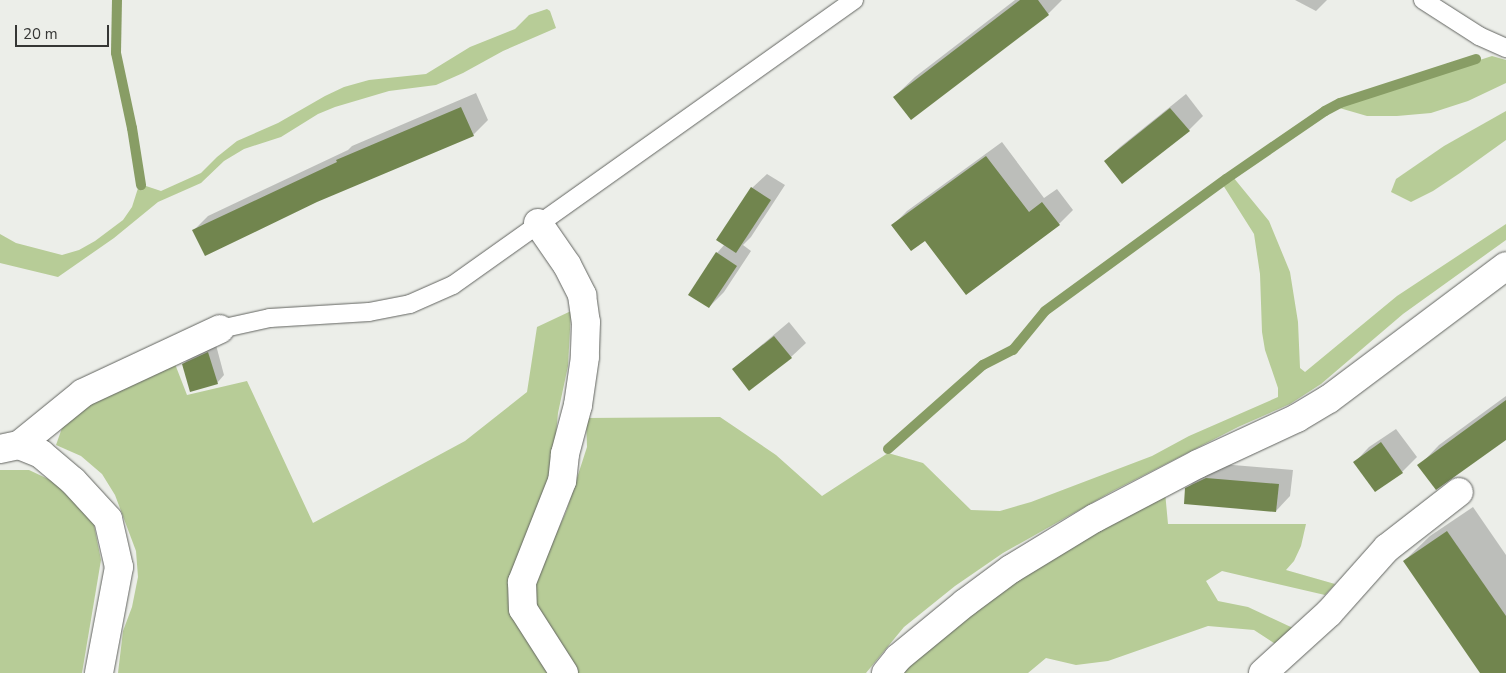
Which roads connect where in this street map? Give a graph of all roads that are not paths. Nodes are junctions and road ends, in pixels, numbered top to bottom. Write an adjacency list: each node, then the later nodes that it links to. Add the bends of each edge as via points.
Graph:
1 (854, 0): 4 (lane)
2 (1424, 0): 3 (lane, via 1478,36)
3 (1506, 48)
4 (538, 223): 6 (lane, via 453,285 410,304 369,312 270,318); 10 (street, via 567,265 582,295 586,322 578,404 565,454 562,481 522,582 523,609)
5 (1506, 266): 11 (street, via 1329,399 1298,418 1198,464 1095,518 1011,569 898,658)
6 (220, 328): 7 (street, via 83,393)
7 (10, 447): 9 (street, via 41,454 73,481 108,519 119,567)
8 (1460, 492): 12 (street, via 1387,548 1307,635)
9 (99, 673)
10 (564, 673)
11 (886, 673)
12 (1262, 673)

